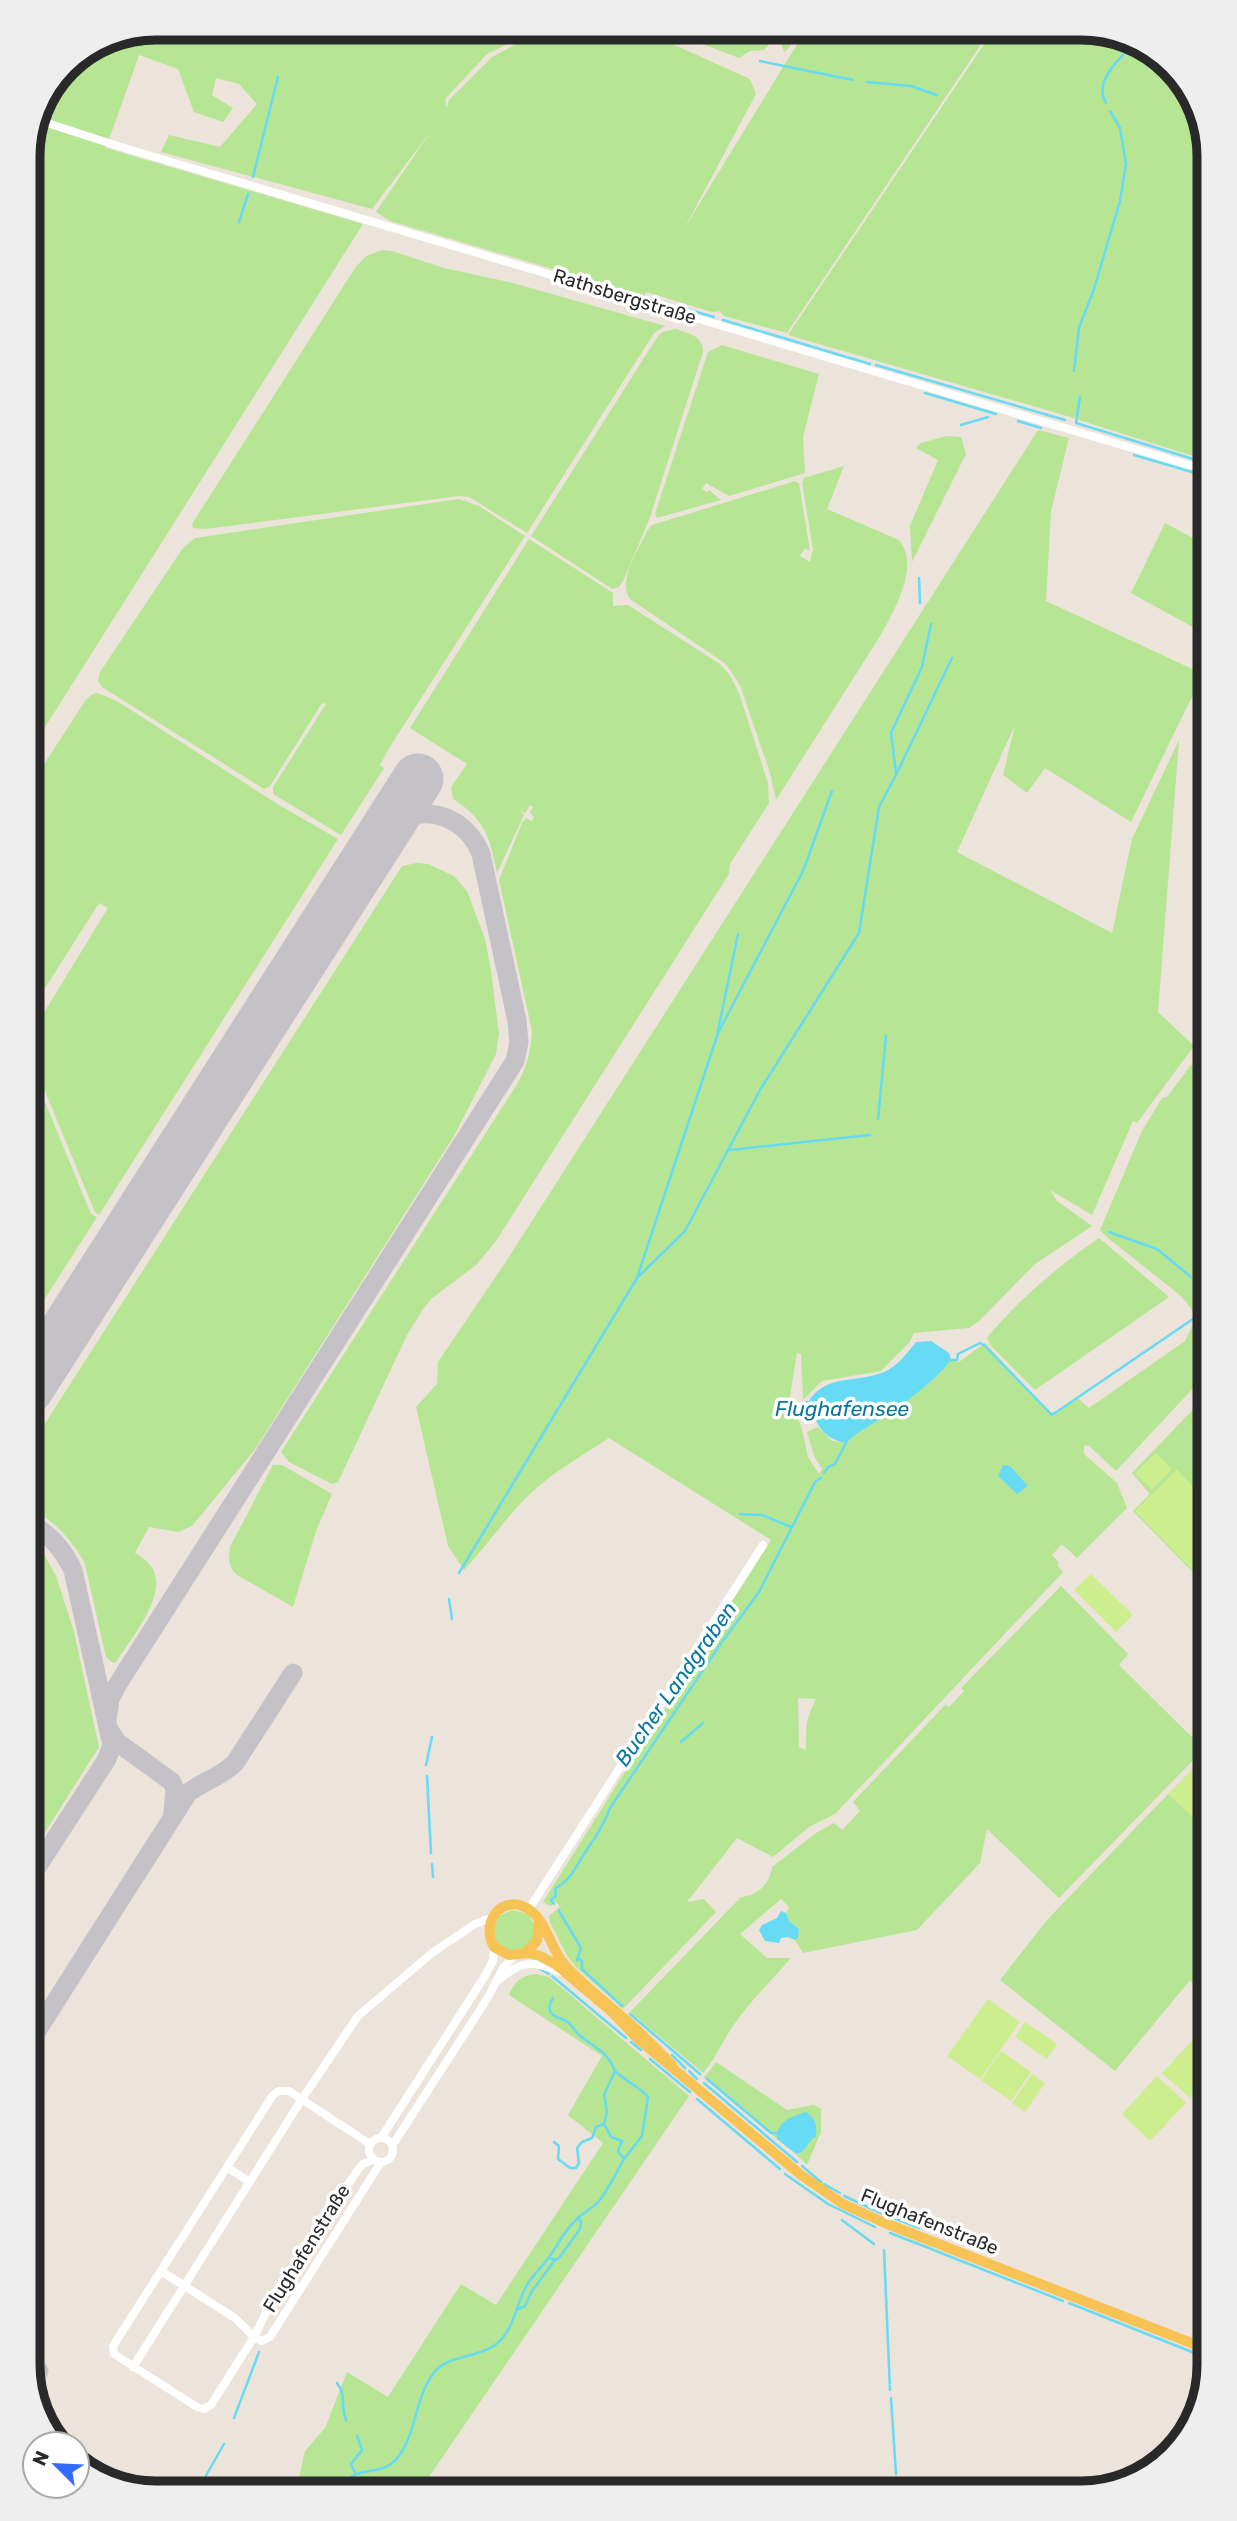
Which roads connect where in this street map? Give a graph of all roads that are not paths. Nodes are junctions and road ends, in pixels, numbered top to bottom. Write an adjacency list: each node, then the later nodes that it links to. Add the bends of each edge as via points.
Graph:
1 (45, 122): 2 (street, Rathsbergstraße)
2 (1197, 467)
3 (763, 1545): 4 (street)
4 (529, 1909): 5 (main road, via 510,1905); 6 (main road, Flughafenstraße)
5 (491, 1918): 7 (main road, via 489,1934); 12 (street, via 432,1953 358,2016)
6 (539, 1921): 8 (main road, Flughafenstraße, via 537,1941); 11 (main road, Flughafenstraße, via 569,1970)
7 (494, 1947): 8 (main road, Flughafenstraße); 13 (street, via 493,1961 483,1979)
8 (520, 1954): 9 (main road, Flughafenstraße, via 544,1957); 10 (street, Flughafenstraße, via 503,1968)
9 (568, 1975): 10 (street, Flughafenstraße, via 528,1962); 11 (main road, Flughafenstraße)
10 (495, 1983): 15 (street, Flughafenstraße)
11 (671, 2065): 22 (main road, Flughafenstraße, via 843,2204)
12 (302, 2099): 14 (street); 17 (street, Flughafenstraße, via 284,2090 273,2095); 18 (street)
13 (381, 2138): 14 (street); 15 (street)
14 (370, 2144): 16 (street, via 369,2151)
15 (392, 2146): 16 (street, Flughafenstraße, via 390,2158)
16 (377, 2161): 21 (street, Flughafenstraße, via 363,2164 357,2171 276,2292); 21 (street, Flughafenstraße, via 270,2337 262,2341)
17 (228, 2168): 18 (street); 19 (street, Flughafenstraße)
18 (250, 2182): 20 (street)
19 (161, 2271): 20 (street, Flughafenstraße); 23 (street, Flughafenstraße, via 113,2346 114,2354)
20 (184, 2286): 21 (street, Flughafenstraße, via 235,2318); 23 (street)
21 (254, 2337): 23 (street, Flughafenstraße, via 204,2409)
22 (1197, 2345)
23 (133, 2367)

